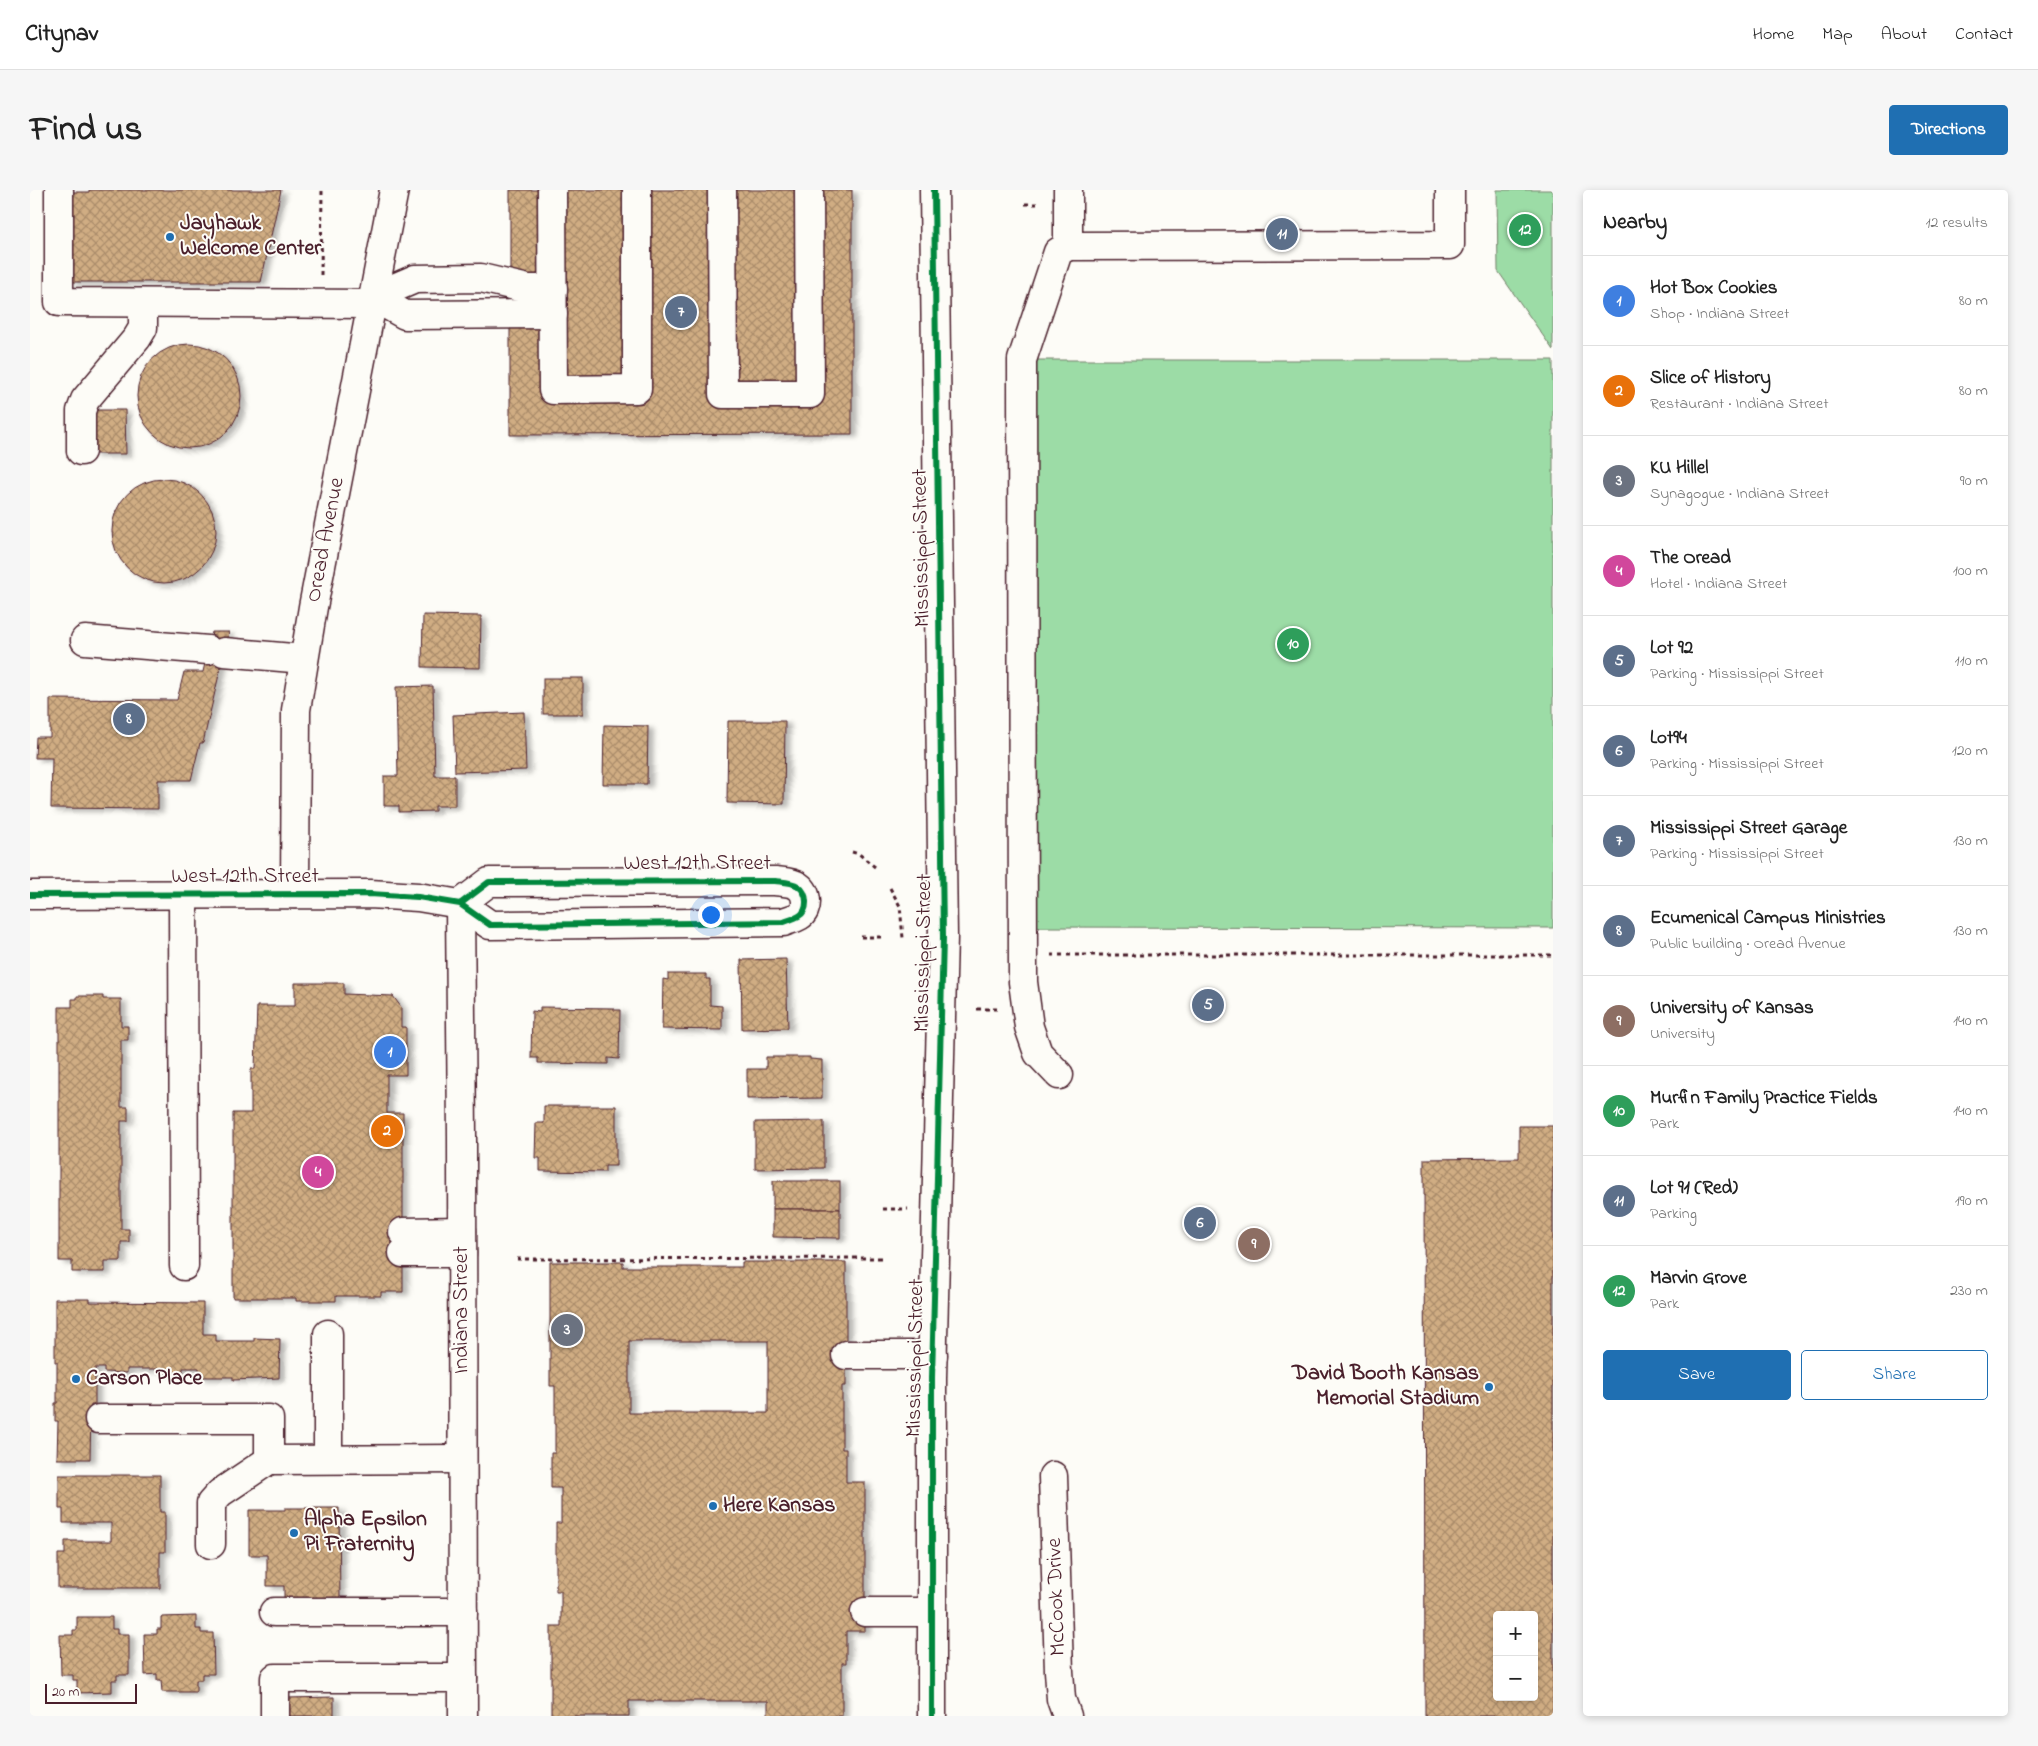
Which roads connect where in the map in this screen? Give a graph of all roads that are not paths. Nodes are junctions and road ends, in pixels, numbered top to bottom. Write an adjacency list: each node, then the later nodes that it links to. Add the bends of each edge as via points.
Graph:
1 (59, 190): 13 (street, via 59,302)
2 (394, 190): 12 (street, Oread Avenue)
3 (552, 190): 11 (street)
4 (637, 190): 11 (street, via 638,389 553,390)
5 (722, 190): 6 (street, via 723,394 810,394)
6 (809, 190)
7 (934, 190): 27 (street, Mississippi Street, via 943,937)
8 (1068, 190): 10 (street)
9 (1450, 190): 10 (street, via 1450,245)
10 (1068, 246): 21 (street, via 1058,252 1022,360 1024,982 1029,1027 1038,1053)
11 (545, 297): 12 (street)
12 (373, 301): 13 (street); 16 (street, Oread Avenue)
13 (143, 303): 14 (street, via 143,328 85,400 81,411)
14 (81, 450)
15 (85, 640): 16 (street)
16 (304, 659): 18 (street, Oread Avenue, via 296,710)
17 (183, 894): 18 (street, West 12th Street); 19 (street, West 12th Street); 24 (street)
18 (295, 894): 20 (street, West 12th Street, via 370,894)
19 (30, 895)
20 (460, 904): 20 (street, West 12th Street, via 490,925 784,922 800,916 807,900 798,886 775,880 488,882); 23 (street, Indiana Street)
21 (1058, 1075)
22 (403, 1242): 23 (street)
23 (462, 1242): 30 (street, Indiana Street)
24 (184, 1266)
25 (328, 1334): 29 (street)
26 (846, 1355): 27 (street)
27 (932, 1355): 37 (street, Mississippi Street)
28 (99, 1419): 31 (street, via 269,1419)
29 (328, 1459): 30 (street); 31 (street)
30 (462, 1459): 35 (street, Indiana Street)
31 (269, 1460): 33 (street, via 220,1493 211,1503)
32 (1053, 1476): 42 (street, McCook Drive, via 1059,1672 1061,1699)
33 (211, 1544)
34 (274, 1612): 35 (street)
35 (463, 1612): 38 (street, Indiana Street)
36 (865, 1612): 37 (street)
37 (932, 1612): 41 (street, Mississippi Street)
38 (463, 1678): 39 (street, via 275,1678); 40 (street, Indiana Street)
39 (275, 1716)
40 (463, 1716)
41 (932, 1716)
42 (1067, 1716)

